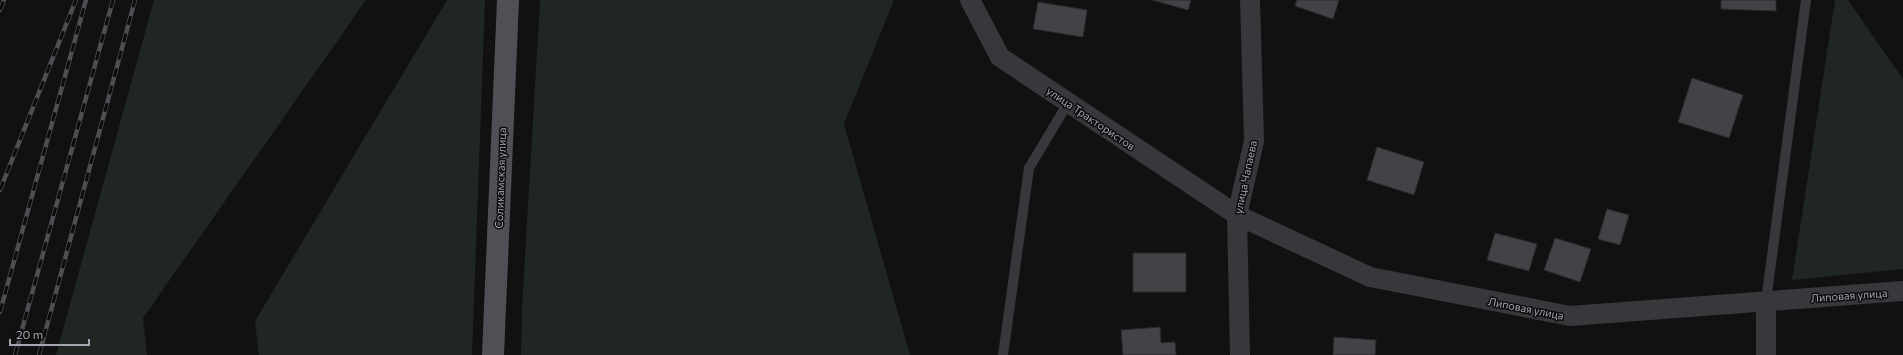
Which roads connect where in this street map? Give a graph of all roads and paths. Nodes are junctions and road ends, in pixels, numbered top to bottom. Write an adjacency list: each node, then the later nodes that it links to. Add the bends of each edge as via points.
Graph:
1 (508, 0): 9 (main road, Соликамская улица)
2 (970, 0): 5 (street, улица Трактористов, via 1000,57)
3 (1250, 0): 6 (street, улица Чапаева, via 1254,141)
4 (1806, 0): 8 (lane)
5 (1068, 103): 6 (street, улица Трактористов); 10 (lane, via 1029,168)
6 (1237, 215): 8 (street, Липовая улица, via 1370,277 1570,316); 11 (street, улица Чапаева)
7 (1903, 291): 8 (street, Липовая улица)
8 (1766, 301): 12 (street)
9 (493, 355)
10 (1003, 355)
11 (1240, 355)
12 (1766, 355)

